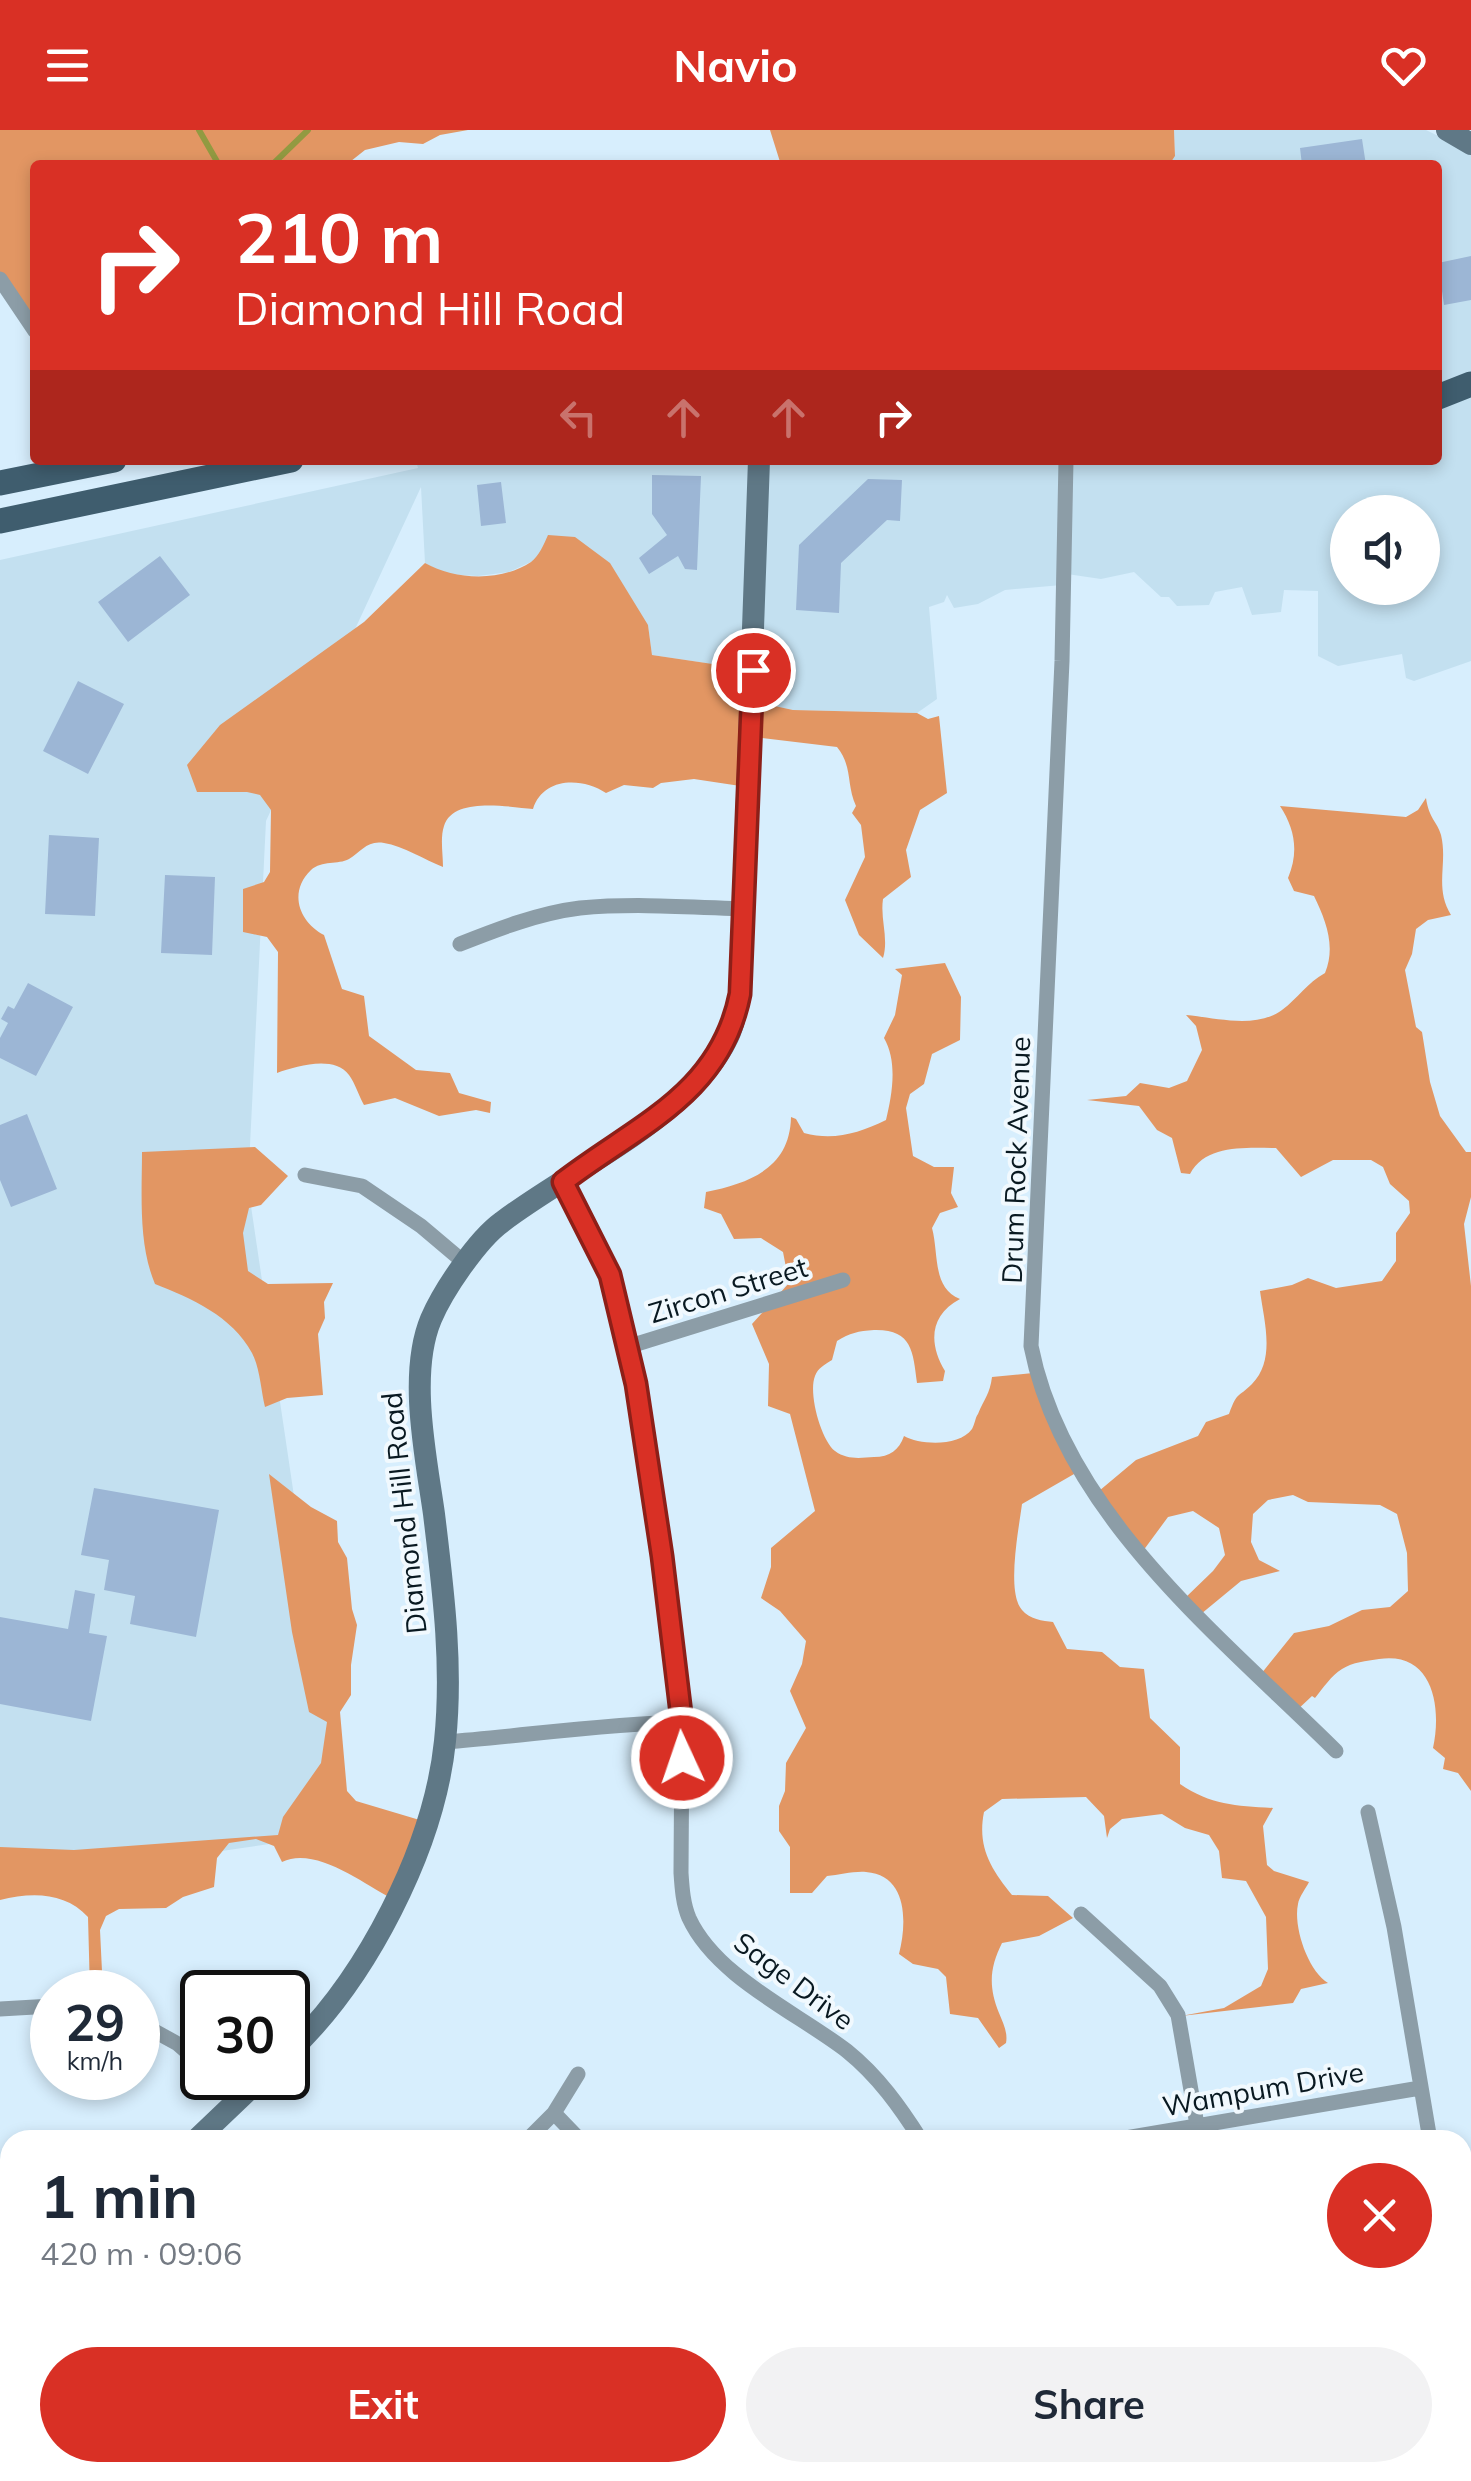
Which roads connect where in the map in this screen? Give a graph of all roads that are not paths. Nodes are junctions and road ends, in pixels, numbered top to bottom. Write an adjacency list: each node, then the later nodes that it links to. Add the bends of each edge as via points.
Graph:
1 (0, 279): 2 (street)
2 (30, 324)
3 (1471, 384): 4 (main road)
4 (1442, 395)
5 (87, 465): 9 (main road)
6 (268, 465): 10 (main road)
7 (759, 465): 11 (street, Diamond Hill Road)
8 (1066, 465): 20 (street, Drum Rock Avenue, via 1031,1346 1040,1389 1080,1469 1135,1550)
9 (0, 483)
10 (0, 520)
11 (744, 909): 12 (street, via 577,908); 14 (street, Diamond Hill Road, via 735,1020 709,1068 658,1118)
12 (460, 944)
13 (305, 1174): 15 (street, via 362,1186)
14 (563, 1182): 15 (street, Diamond Hill Road, via 498,1224); 17 (street, Sage Drive, via 610,1275)
15 (466, 1264): 19 (street, Diamond Hill Road, via 430,1320 420,1366 448,1667)
16 (843, 1280): 17 (street, Zircon Street)
17 (627, 1348): 18 (street, Sage Drive)
18 (682, 1722): 19 (street); 34 (street, Sage Drive, via 681,1873 690,1920 734,1972 861,2064 895,2098)
19 (445, 1742): 25 (street, Diamond Hill Road, via 408,1875 368,1954)
20 (1336, 1751)
21 (1368, 1812): 27 (street)
22 (1080, 1914): 30 (street, via 1160,1986 1178,2014)
23 (30, 2007): 24 (street)
24 (0, 2009)
25 (310, 2032)
26 (578, 2074): 29 (street)
27 (1420, 2088): 30 (street, Wampum Drive); 36 (street)
28 (237, 2100): 31 (street)
29 (554, 2113): 32 (street); 33 (street)
30 (1197, 2126): 35 (street, Wampum Drive)
31 (206, 2130)
32 (537, 2130)
33 (570, 2130)
34 (914, 2130)
35 (1173, 2130)
36 (1428, 2130)

